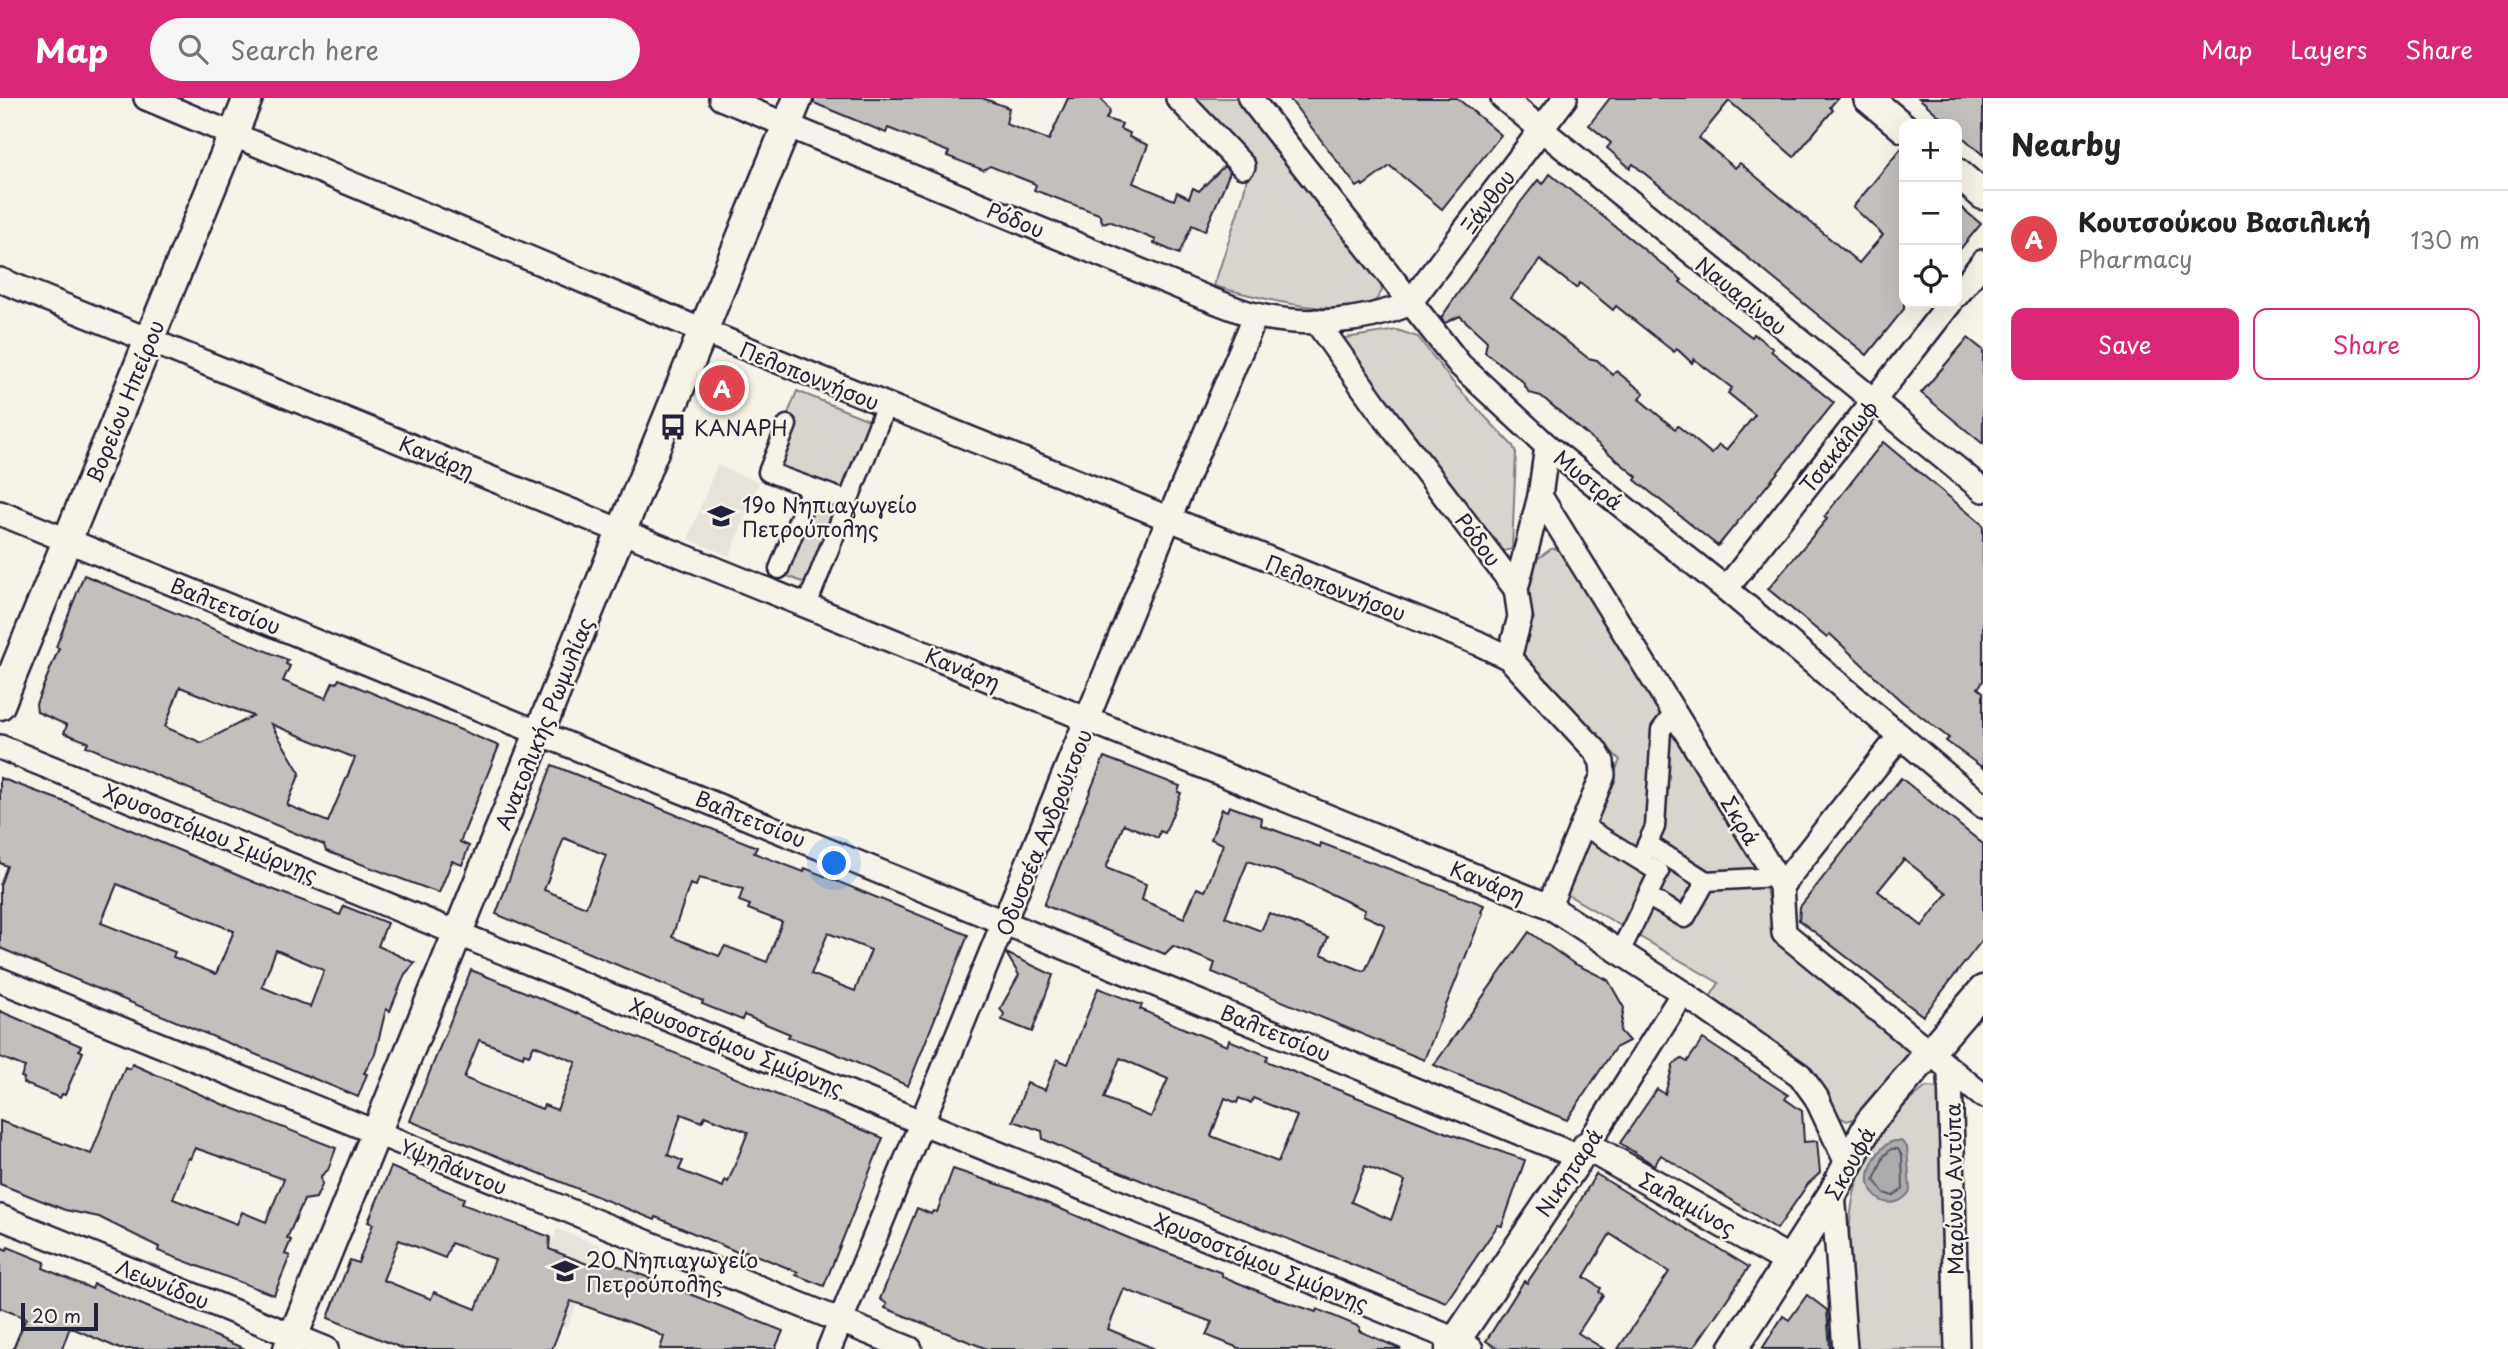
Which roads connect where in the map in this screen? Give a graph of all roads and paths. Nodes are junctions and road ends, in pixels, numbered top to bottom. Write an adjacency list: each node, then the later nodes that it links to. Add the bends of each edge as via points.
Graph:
1 (146, 98): 13 (street, Πελοποννήσου)
2 (248, 98): 13 (street, Βορείου Ηπείρου)
3 (721, 98): 11 (street, Ρόδου)
4 (798, 98): 11 (street, Ανατολικής Ρωμυλίας)
5 (1250, 98): 20 (street, Μυστρά)
6 (1503, 98): 12 (street, Ναυαρίνου)
7 (1565, 98): 12 (street, Ξάνθου)
8 (1868, 98): 10 (street)
9 (1187, 101): 14 (street)
10 (1899, 124)
11 (787, 125): 22 (street, Ρόδου); 24 (street, Ανατολικής Ρωμυλίας)
12 (1541, 130): 20 (street, Ξάνθου); 26 (street, Ναυαρίνου)
13 (233, 133): 24 (street, Πελοποννήσου); 25 (street, Βορείου Ηπείρου)
14 (1243, 166)
15 (1962, 177): 16 (street)
16 (1983, 195)
17 (1983, 261): 19 (street)
18 (0, 280): 25 (street, Κανάρη)
19 (1962, 288)
20 (1409, 304): 23 (street, Ρόδου, via 1391,312); 29 (street, Μυστρά, via 1460,365)
21 (1946, 308): 26 (street, Τσακάλωφ)
22 (1256, 315): 23 (street, Ρόδου); 35 (street, Οδυσσέα Ανδρούτσου)
23 (1316, 321): 39 (street, Ρόδου)
24 (703, 331): 27 (street, Πελοποννήσου); 36 (street, Ανατολικής Ρωμυλίας)
25 (148, 341): 36 (street, Κανάρη); 37 (street, Βορείου Ηπείρου)
26 (1873, 401): 31 (street, Ναυαρίνου); 40 (street, Τσακάλωφ)
27 (886, 405): 33 (street); 35 (street, Πελοποννήσου)
28 (788, 425): 30 (street, via 768,472)
29 (1547, 446): 32 (street); 40 (street, Μυστρά)
30 (811, 488): 33 (street); 38 (street)
31 (1983, 490)
32 (1540, 496): 39 (street); 44 (street, Σκρά)
33 (848, 501): 41 (street)
34 (0, 513): 37 (street, Βαλτετσίου)
35 (1168, 520): 42 (street, Πελοποννήσου); 45 (street, Οδυσσέα Ανδρούτσου)
36 (622, 530): 41 (street, Κανάρη); 46 (street, Ανατολικής Ρωμυλίας)
37 (67, 540): 43 (street, Βορείου Ηπείρου); 46 (street, Βαλτετσίου)
38 (779, 569)
39 (1516, 589): 42 (street, via 1520,617)
40 (1726, 589): 47 (street, Μυστρά)
41 (807, 605): 45 (street, Κανάρη)
42 (1509, 658): 50 (street, via 1602,762 1603,775)
43 (0, 705)
44 (1675, 712): 51 (street, via 1661,730 1655,827); 53 (street, Σκρά)
45 (1089, 719): 55 (street, Κανάρη); 56 (street, Οδυσσέα Ανδρούτσου)
46 (540, 732): 56 (street, Βαλτετσίου); 57 (street, Ανατολικής Ρωμυλίας)
47 (1900, 736): 49 (street, Μυστρά); 53 (street)
48 (0, 747): 57 (street, Χρυσοστόμου Σμύρνης)
49 (1983, 806)
50 (1582, 825): 51 (street); 55 (street)
51 (1644, 852): 52 (street); 54 (street, via 1659,872)
52 (1706, 881): 53 (street); 54 (street, via 1685,918)
53 (1778, 881): 62 (street, Σκρά, via 1784,933)
54 (1647, 896): 58 (street)
55 (1549, 906): 58 (street, Κανάρη)
56 (1006, 921): 64 (street, Οδυσσέα Ανδρούτσου); 66 (street, Βαλτετσίου)
57 (458, 932): 64 (street, Χρυσοστόμου Σμύρνης); 65 (street, Ανατολικής Ρωμυλίας)
58 (1619, 952): 61 (street, Κανάρη)
59 (0, 980): 65 (street, Υψηλάντου)
60 (1983, 990): 62 (street, Σκουφά)
61 (1683, 993): 66 (street, Νικηταρά); 67 (street, Κανάρη, via 1800,1075 1816,1097)
62 (1941, 1062): 63 (street, Σκρά); 67 (street, Σκουφά, via 1870,1122); 79 (street, Μαρίνου Αντύπα)
63 (1983, 1097)
64 (922, 1122): 71 (street, Οδυσσέα Ανδρούτσου); 73 (street, Χρυσοστόμου Σμύρνης)
65 (376, 1134): 71 (street, Υψηλάντου); 72 (street, Ανατολικής Ρωμυλίας)
66 (1583, 1152): 70 (street, Σαλαμίνος); 73 (street, Νικηταρά)
67 (1848, 1165): 68 (street, Σκουφά)
68 (1833, 1193): 70 (street, Σκουφά); 78 (street)
69 (0, 1217): 72 (street, Λεωνίδου)
70 (1790, 1261): 77 (street, Σκουφά)
71 (840, 1322): 75 (street, Οδυσσέα Ανδρούτσου); 76 (street, Υψηλάντου)
72 (291, 1342): 74 (street, Λεωνίδου)
73 (1459, 1346)
74 (326, 1349)
75 (829, 1349)
76 (910, 1349)
77 (1732, 1349)
78 (1845, 1349)
79 (1957, 1349)

